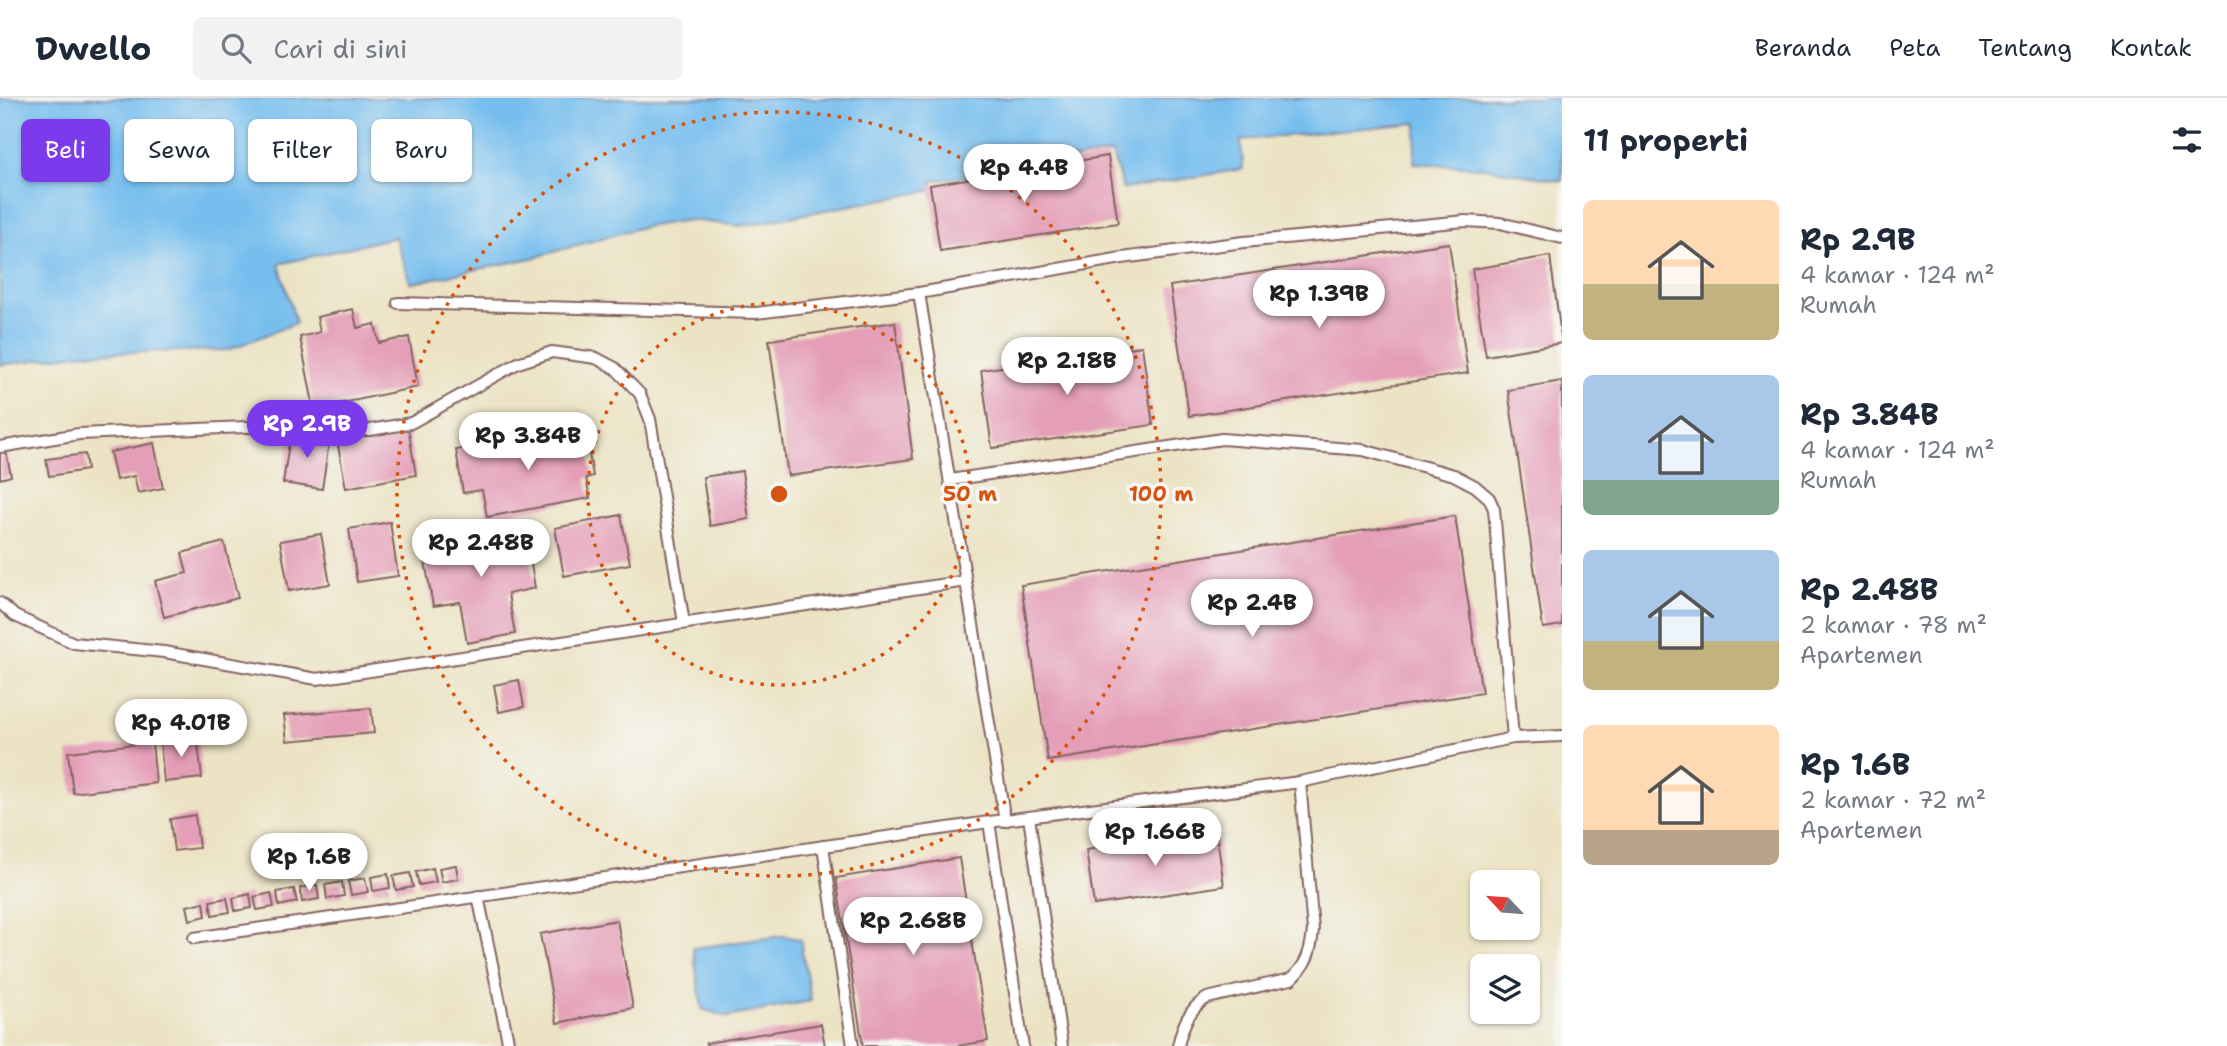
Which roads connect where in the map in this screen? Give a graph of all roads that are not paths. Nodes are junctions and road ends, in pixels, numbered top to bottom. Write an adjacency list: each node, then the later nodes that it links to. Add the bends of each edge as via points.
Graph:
1 (1562, 238): 2 (lane, via 1500,223 1465,221 1217,245)
2 (919, 293): 3 (lane, via 756,313); 5 (lane)
3 (398, 303)
4 (0, 447): 8 (lane, via 79,434 268,426 330,432 370,430 411,423 518,363 552,352 596,358 628,379 650,419)
5 (950, 480): 6 (lane); 10 (lane, via 1222,439 1363,450 1454,475 1475,486 1494,509)
6 (966, 581): 8 (lane); 13 (lane)
7 (0, 603): 8 (lane, via 15,616 74,643 164,652 317,679)
8 (684, 623)
9 (1562, 736): 10 (lane)
10 (1513, 738): 11 (lane)
11 (1300, 782): 12 (lane); 22 (lane, via 1311,953 1291,979 1206,998 1185,1023)
12 (1029, 817): 13 (lane); 21 (lane)
13 (1005, 821): 14 (lane)
14 (989, 822): 15 (lane); 20 (lane)
15 (823, 846): 16 (lane); 19 (lane)
16 (478, 897): 17 (lane); 18 (lane)
17 (194, 938)
18 (509, 1046)
19 (853, 1046)
20 (1023, 1046)
21 (1062, 1046)
22 (1178, 1046)

